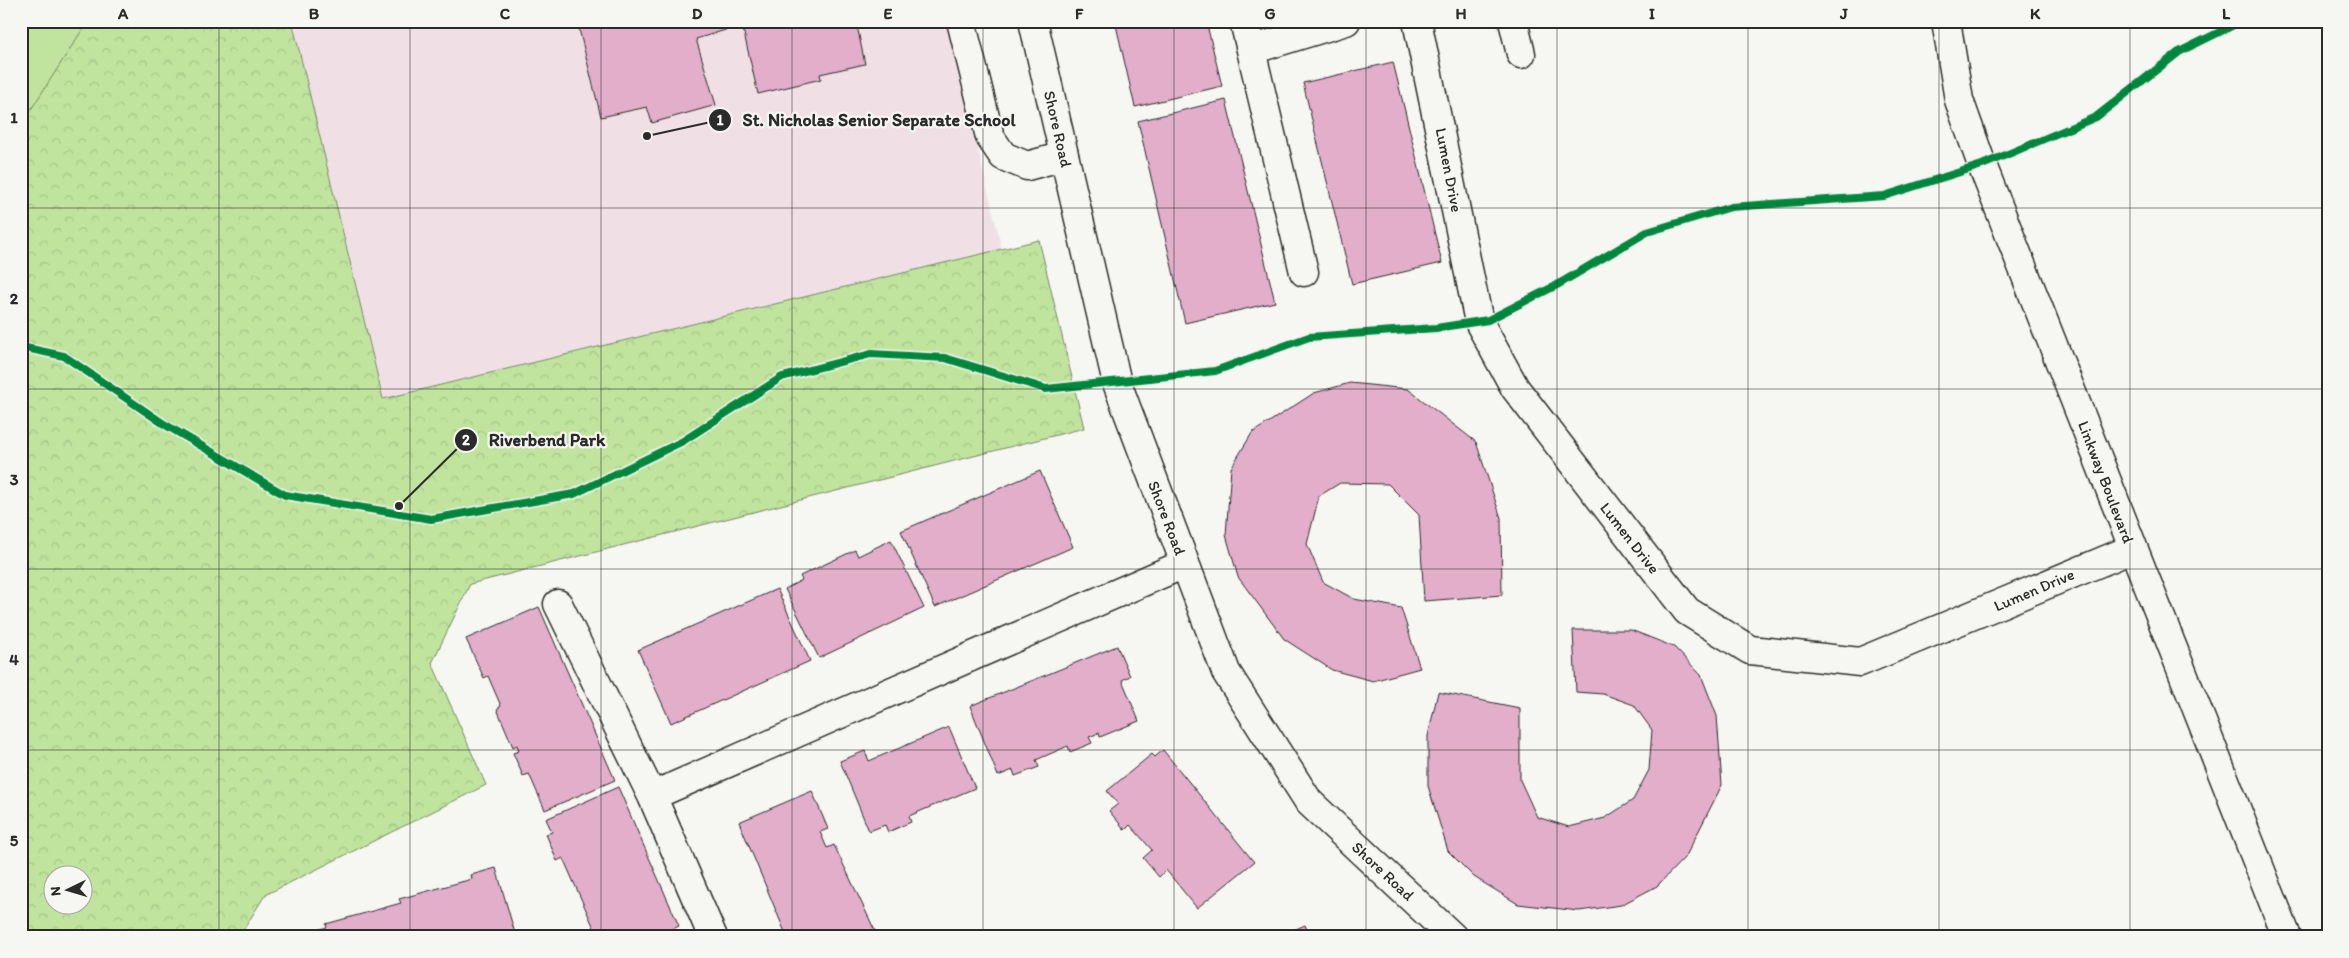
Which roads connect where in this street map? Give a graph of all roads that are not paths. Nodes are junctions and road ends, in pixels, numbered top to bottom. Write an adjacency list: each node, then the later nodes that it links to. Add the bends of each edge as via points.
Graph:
1 (961, 21): 10 (street, via 990,137 1003,156 1027,166)
2 (1033, 21): 10 (street, Shore Road)
3 (1244, 21): 8 (street)
4 (1346, 21): 8 (street)
5 (1417, 21): 12 (street, Lumen Drive, via 1479,322 1515,388 1687,611 1750,650 1860,662)
6 (1513, 21): 9 (street)
7 (1946, 21): 12 (street, Linkway Boulevard, via 1962,109)
8 (1252, 50): 11 (street)
9 (1521, 54)
10 (1064, 156): 13 (street, Shore Road, via 1117,382)
11 (1304, 272)
12 (2132, 549): 18 (street, Linkway Boulevard)
13 (1184, 564): 15 (street); 17 (street, Shore Road, via 1226,672 1309,802)
14 (558, 604): 15 (street)
15 (652, 796): 16 (street)
16 (713, 937)
17 (1452, 937)
18 (2287, 937)

